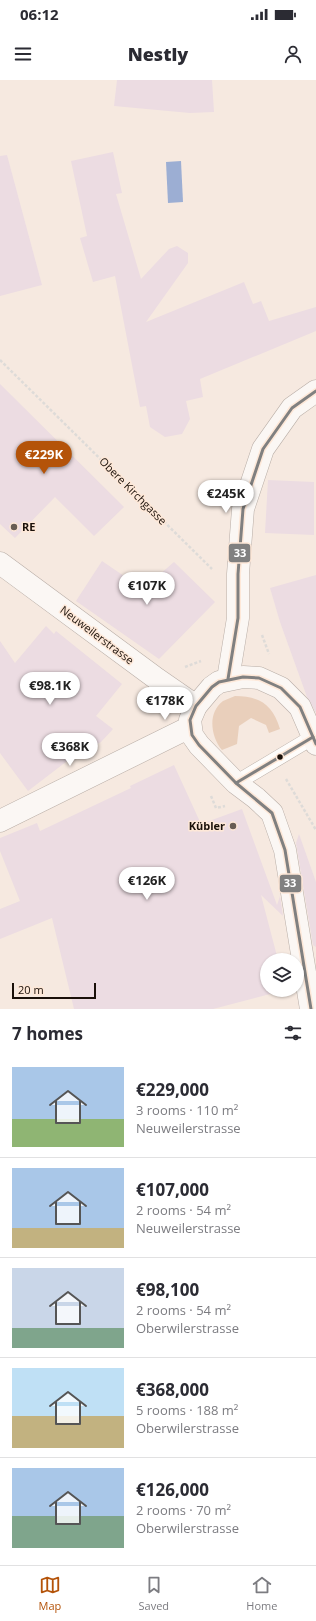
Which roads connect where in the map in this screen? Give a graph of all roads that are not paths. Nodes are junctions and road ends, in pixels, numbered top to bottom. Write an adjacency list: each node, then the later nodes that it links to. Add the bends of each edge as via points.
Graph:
1 (316, 391): 3 (street, via 292,408 262,449 243,509 238,574 238,618)
2 (0, 563): 4 (street, Neuweilerstrasse)
3 (228, 679): 4 (street, via 212,687); 6 (street, via 259,678 281,688 300,707)
4 (196, 706): 5 (street)
5 (190, 727): 7 (street, via 199,745); 8 (street)
6 (314, 740): 7 (lane)
7 (236, 783): 9 (street, via 272,813 278,826 285,850)
8 (0, 821)
9 (311, 1009)

